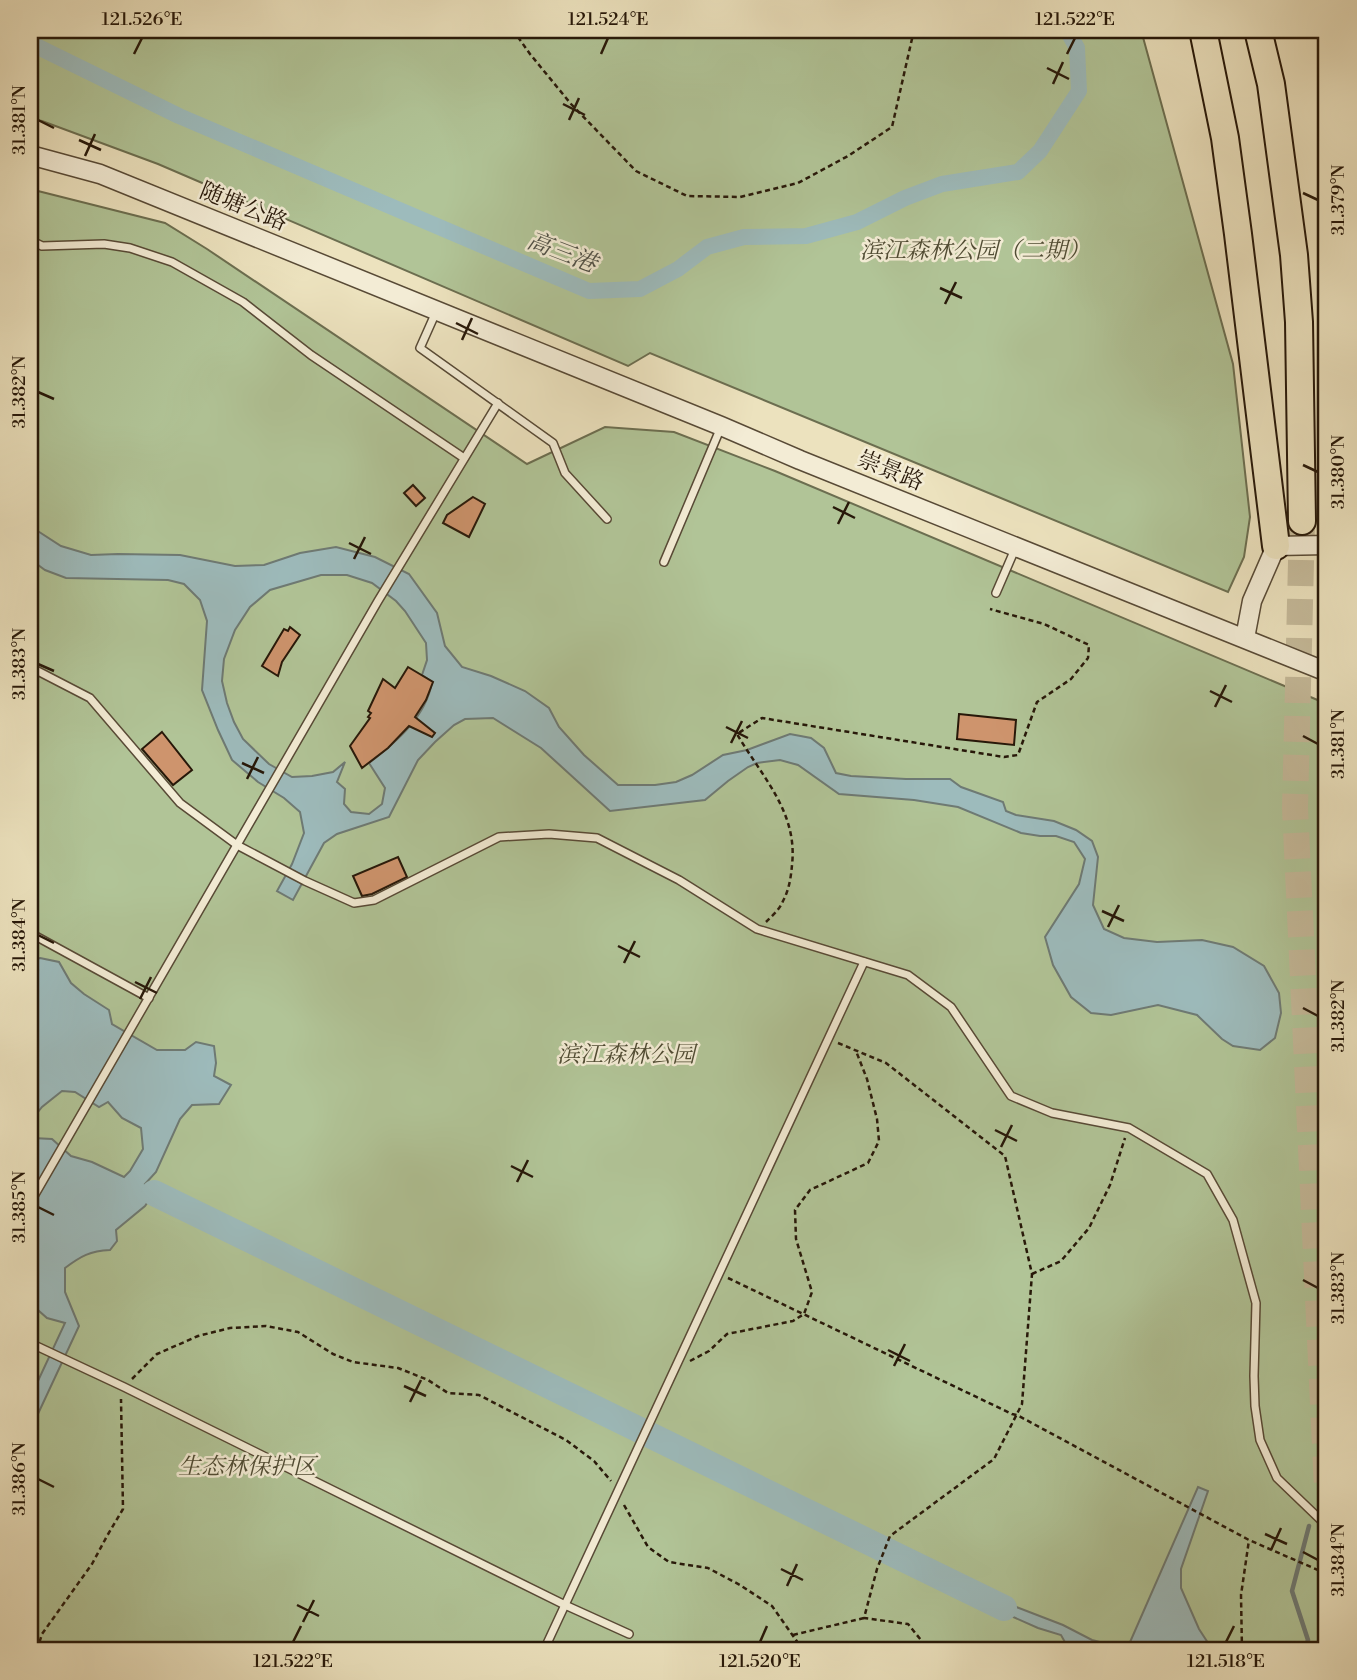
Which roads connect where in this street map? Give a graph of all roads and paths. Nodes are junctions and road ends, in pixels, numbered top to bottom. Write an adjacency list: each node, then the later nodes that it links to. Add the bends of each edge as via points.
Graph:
1 (513, 30): 2 (path, via 571,104 636,171 687,196 740,197 798,183 892,127)
2 (914, 30)
3 (1203, 30): 15 (highway, via 1233,193)
4 (1258, 30): 12 (highway, via 1271,84 1294,255)
5 (30, 155): 7 (street, 随塘公路, via 100,174)
6 (30, 240): 10 (lane, via 42,246 130,248 172,262 243,302 311,355)
7 (437, 311): 8 (lane, via 420,348); 9 (street, 崇景路)
8 (498, 403): 10 (lane); 11 (lane, via 553,443 565,473)
9 (721, 426): 14 (street, 崇景路); 16 (lane)
10 (464, 458): 22 (lane)
11 (607, 519)
12 (1302, 521)
13 (1327, 545): 15 (street)
14 (1016, 546): 17 (lane); 19 (street, 崇景路)
15 (1276, 546): 19 (street, via 1252,601)
16 (664, 562)
17 (996, 593)
18 (990, 609): 23 (path, via 1044,624 1089,645 1088,658 1071,679 1037,702 1018,755 1004,757 762,718 737,734 786,814 794,850 783,903)
19 (1245, 638): 21 (street, 崇景路)
20 (30, 667): 22 (lane, via 90,698 180,803)
21 (1327, 672)
22 (237, 845): 23 (lane, via 354,904 374,900 499,837 549,834 597,838); 26 (lane)
23 (759, 930): 25 (lane)
24 (30, 933): 26 (lane)
25 (864, 962): 27 (lane); 29 (lane, via 908,975 951,1007 1011,1096 1052,1113)
26 (149, 998): 30 (lane)
27 (828, 1039): 28 (path); 31 (lane)
28 (856, 1050): 32 (path, via 886,1063 1005,1156); 33 (path, via 867,1079 879,1141 868,1163 810,1190 795,1210 796,1239 813,1293)
29 (1129, 1128): 32 (path, via 1110,1185 1089,1228 1061,1261); 39 (lane, via 1207,1174 1233,1220 1256,1303 1254,1376 1260,1440 1277,1478)
30 (30, 1203)
31 (719, 1273): 33 (path); 35 (lane)
32 (1032, 1274): 37 (path, via 1022,1404)
33 (804, 1314): 35 (path, via 793,1321 727,1334 709,1351); 37 (path)
34 (30, 1343): 36 (lane)
35 (674, 1369): 38 (lane)
36 (124, 1387): 38 (path, via 157,1354 198,1336 266,1326 298,1332 353,1362 398,1368 448,1393 479,1395 566,1440 594,1461); 42 (lane); 46 (path, via 123,1509 92,1564 42,1634)
37 (1017, 1415): 40 (path); 43 (path, via 994,1459 890,1536)
38 (617, 1492): 42 (lane); 45 (path, via 649,1547 669,1562 708,1568 740,1585 772,1606)
39 (1327, 1526)
40 (1249, 1540): 41 (path); 50 (path, via 1241,1595)
41 (1327, 1574)
42 (565, 1605): 44 (lane); 47 (lane)
43 (864, 1618): 45 (path); 49 (path, via 908,1624)
44 (629, 1634)
45 (793, 1636): 48 (path)
46 (37, 1650)
47 (544, 1650)
48 (803, 1650)
49 (925, 1650)
50 (1242, 1650)

